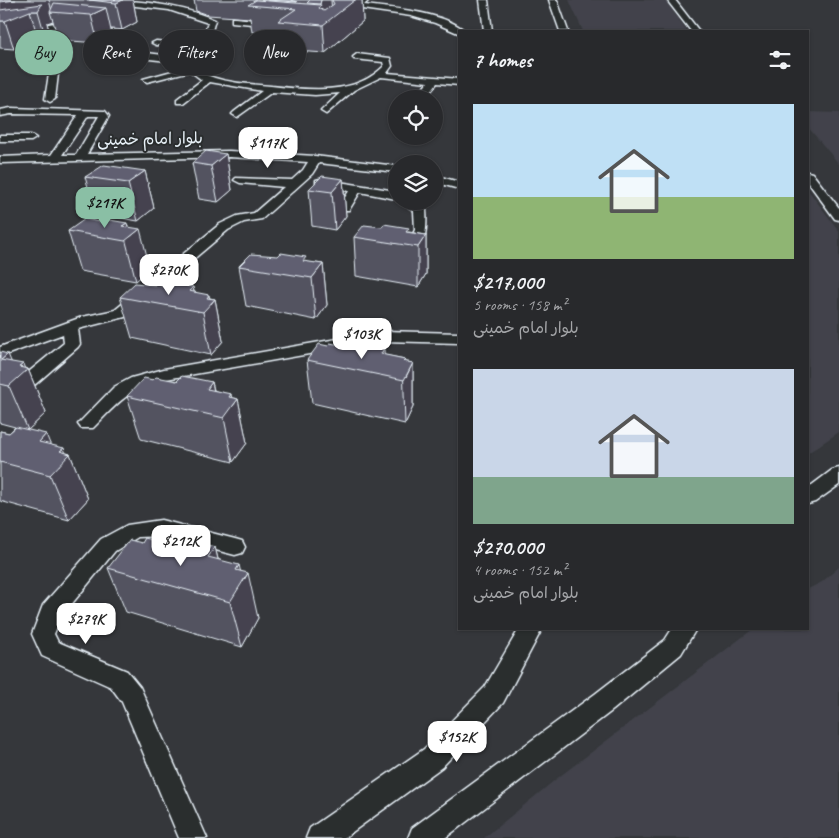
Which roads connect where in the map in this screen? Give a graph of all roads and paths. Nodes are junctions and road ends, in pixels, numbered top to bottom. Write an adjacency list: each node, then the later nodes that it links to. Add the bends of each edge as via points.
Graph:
1 (90, 0): 7 (street)
2 (181, 0): 7 (street)
3 (484, 0): 15 (street)
4 (553, 0): 16 (street)
5 (671, 0): 17 (street)
6 (360, 2): 8 (street); 14 (street)
7 (147, 4): 13 (street, via 201,16 212,22)
8 (350, 10)
9 (235, 20): 10 (street)
10 (279, 24)
11 (55, 26): 12 (street); 18 (street); 32 (street, via 50,42 56,49)
12 (97, 30)
13 (209, 30)
14 (458, 30)
15 (488, 30)
16 (564, 30)
17 (694, 30)
18 (0, 34)
19 (156, 43): 20 (street)
20 (159, 43)
21 (358, 57): 24 (street, via 386,60 388,66)
22 (159, 75): 25 (street)
23 (198, 75): 26 (street)
24 (382, 75): 27 (street); 29 (street)
25 (147, 79)
26 (210, 79): 30 (street); 33 (street)
27 (434, 80): 28 (street); 31 (street)
28 (458, 82)
29 (351, 87): 30 (street, via 326,92); 34 (street)
30 (272, 89): 37 (street)
31 (427, 90)
32 (50, 99)
33 (180, 101)
34 (326, 111)
35 (85, 112): 36 (street); 40 (street, via 104,116); 41 (street)
36 (0, 113)
37 (238, 114)
38 (0, 138): 39 (street)
39 (31, 138)
40 (80, 156): 41 (street, بلوار امام خمینی); 42 (street, بلوار امام خمینی, via 111,160 229,154)
41 (55, 158): 43 (street, بلوار امام خمینی)
42 (315, 159): 44 (street, بلوار امام خمینی); 50 (street, via 308,172)
43 (0, 161)
44 (388, 168)
45 (443, 173): 46 (street)
46 (458, 173)
47 (809, 176): 56 (street)
48 (240, 180): 50 (street)
49 (443, 181): 51 (street)
50 (296, 182): 52 (street); 58 (street, via 258,216 224,227 120,314)
51 (456, 186)
52 (357, 188): 53 (street); 54 (street)
53 (388, 194)
54 (345, 207)
55 (420, 210): 57 (street, via 421,230)
56 (839, 216)
57 (411, 251)
58 (70, 327): 60 (street); 61 (street, via 72,344)
59 (458, 338): 62 (street, via 384,336 164,374 120,391)
60 (0, 352)
61 (25, 384)
62 (87, 424)
63 (839, 475): 64 (street)
64 (809, 496)
65 (235, 547): 68 (street, via 161,528 134,530 108,545 51,612 43,634 50,649 119,679 131,696)
66 (530, 630): 69 (street, via 494,695 434,758)
67 (684, 630): 70 (street, via 673,647 658,659)
68 (193, 838)
69 (320, 838)
70 (422, 838)

